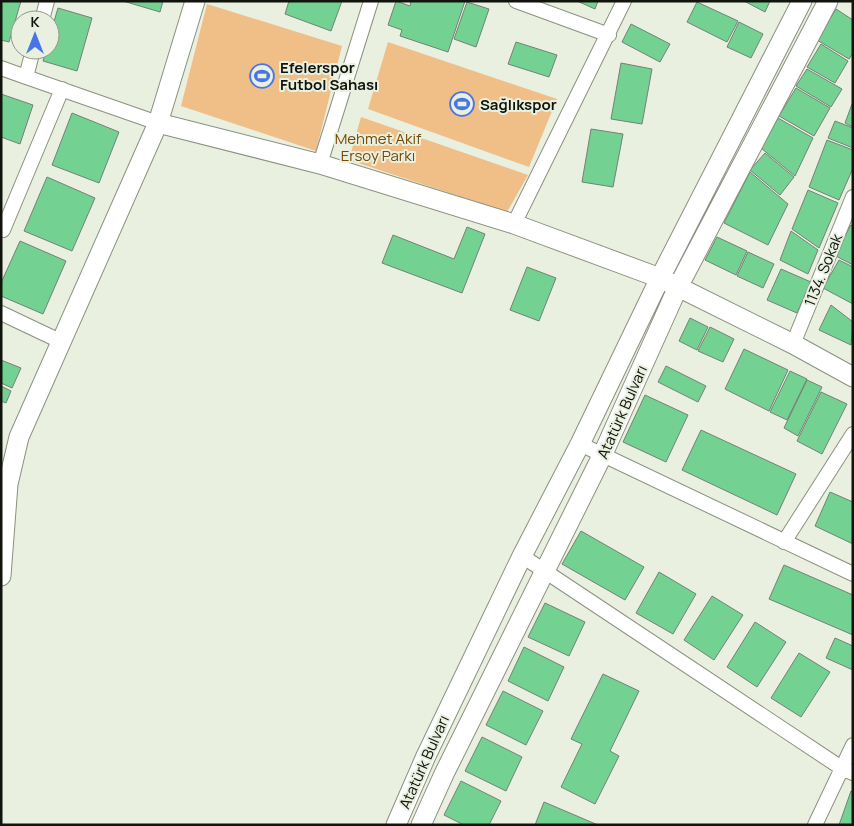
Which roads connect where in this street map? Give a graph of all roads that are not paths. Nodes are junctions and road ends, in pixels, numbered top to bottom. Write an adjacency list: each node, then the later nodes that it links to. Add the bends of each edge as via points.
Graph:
1 (194, 1): 12 (main road)
2 (371, 1): 13 (street)
3 (516, 1): 7 (street)
4 (624, 1): 7 (street)
5 (802, 1): 17 (main road, Atatürk Bulvarı)
6 (828, 1): 18 (main road, Atatürk Bulvarı)
7 (608, 35): 15 (street)
8 (30, 60): 10 (street)
9 (1, 68): 10 (street)
10 (26, 77): 11 (street)
11 (62, 89): 12 (street); 16 (street)
12 (158, 123): 13 (main road); 20 (main road)
13 (320, 164): 15 (main road)
14 (853, 197): 21 (street, 1134. Sokak)
15 (514, 224): 17 (main road)
16 (3, 230)
17 (660, 278): 18 (main road); 24 (main road, Atatürk Bulvarı)
18 (678, 287): 21 (main road); 25 (main road, Atatürk Bulvarı)
19 (1, 314): 20 (street)
20 (62, 342): 26 (main road, via 19,437)
21 (793, 344): 22 (main road)
22 (853, 377)
23 (853, 434): 27 (street)
24 (580, 444): 25 (street); 28 (main road, Atatürk Bulvarı)
25 (602, 456): 27 (street); 29 (main road, Atatürk Bulvarı)
26 (4, 483): 31 (main road)
27 (784, 542): 30 (street)
28 (522, 556): 29 (street); 34 (main road, Atatürk Bulvarı)
29 (546, 572): 33 (street); 35 (main road, Atatürk Bulvarı)
30 (853, 574)
31 (1, 576)
32 (853, 746): 33 (street)
33 (848, 771): 36 (street)
34 (396, 825)
35 (421, 825)
36 (815, 825)

